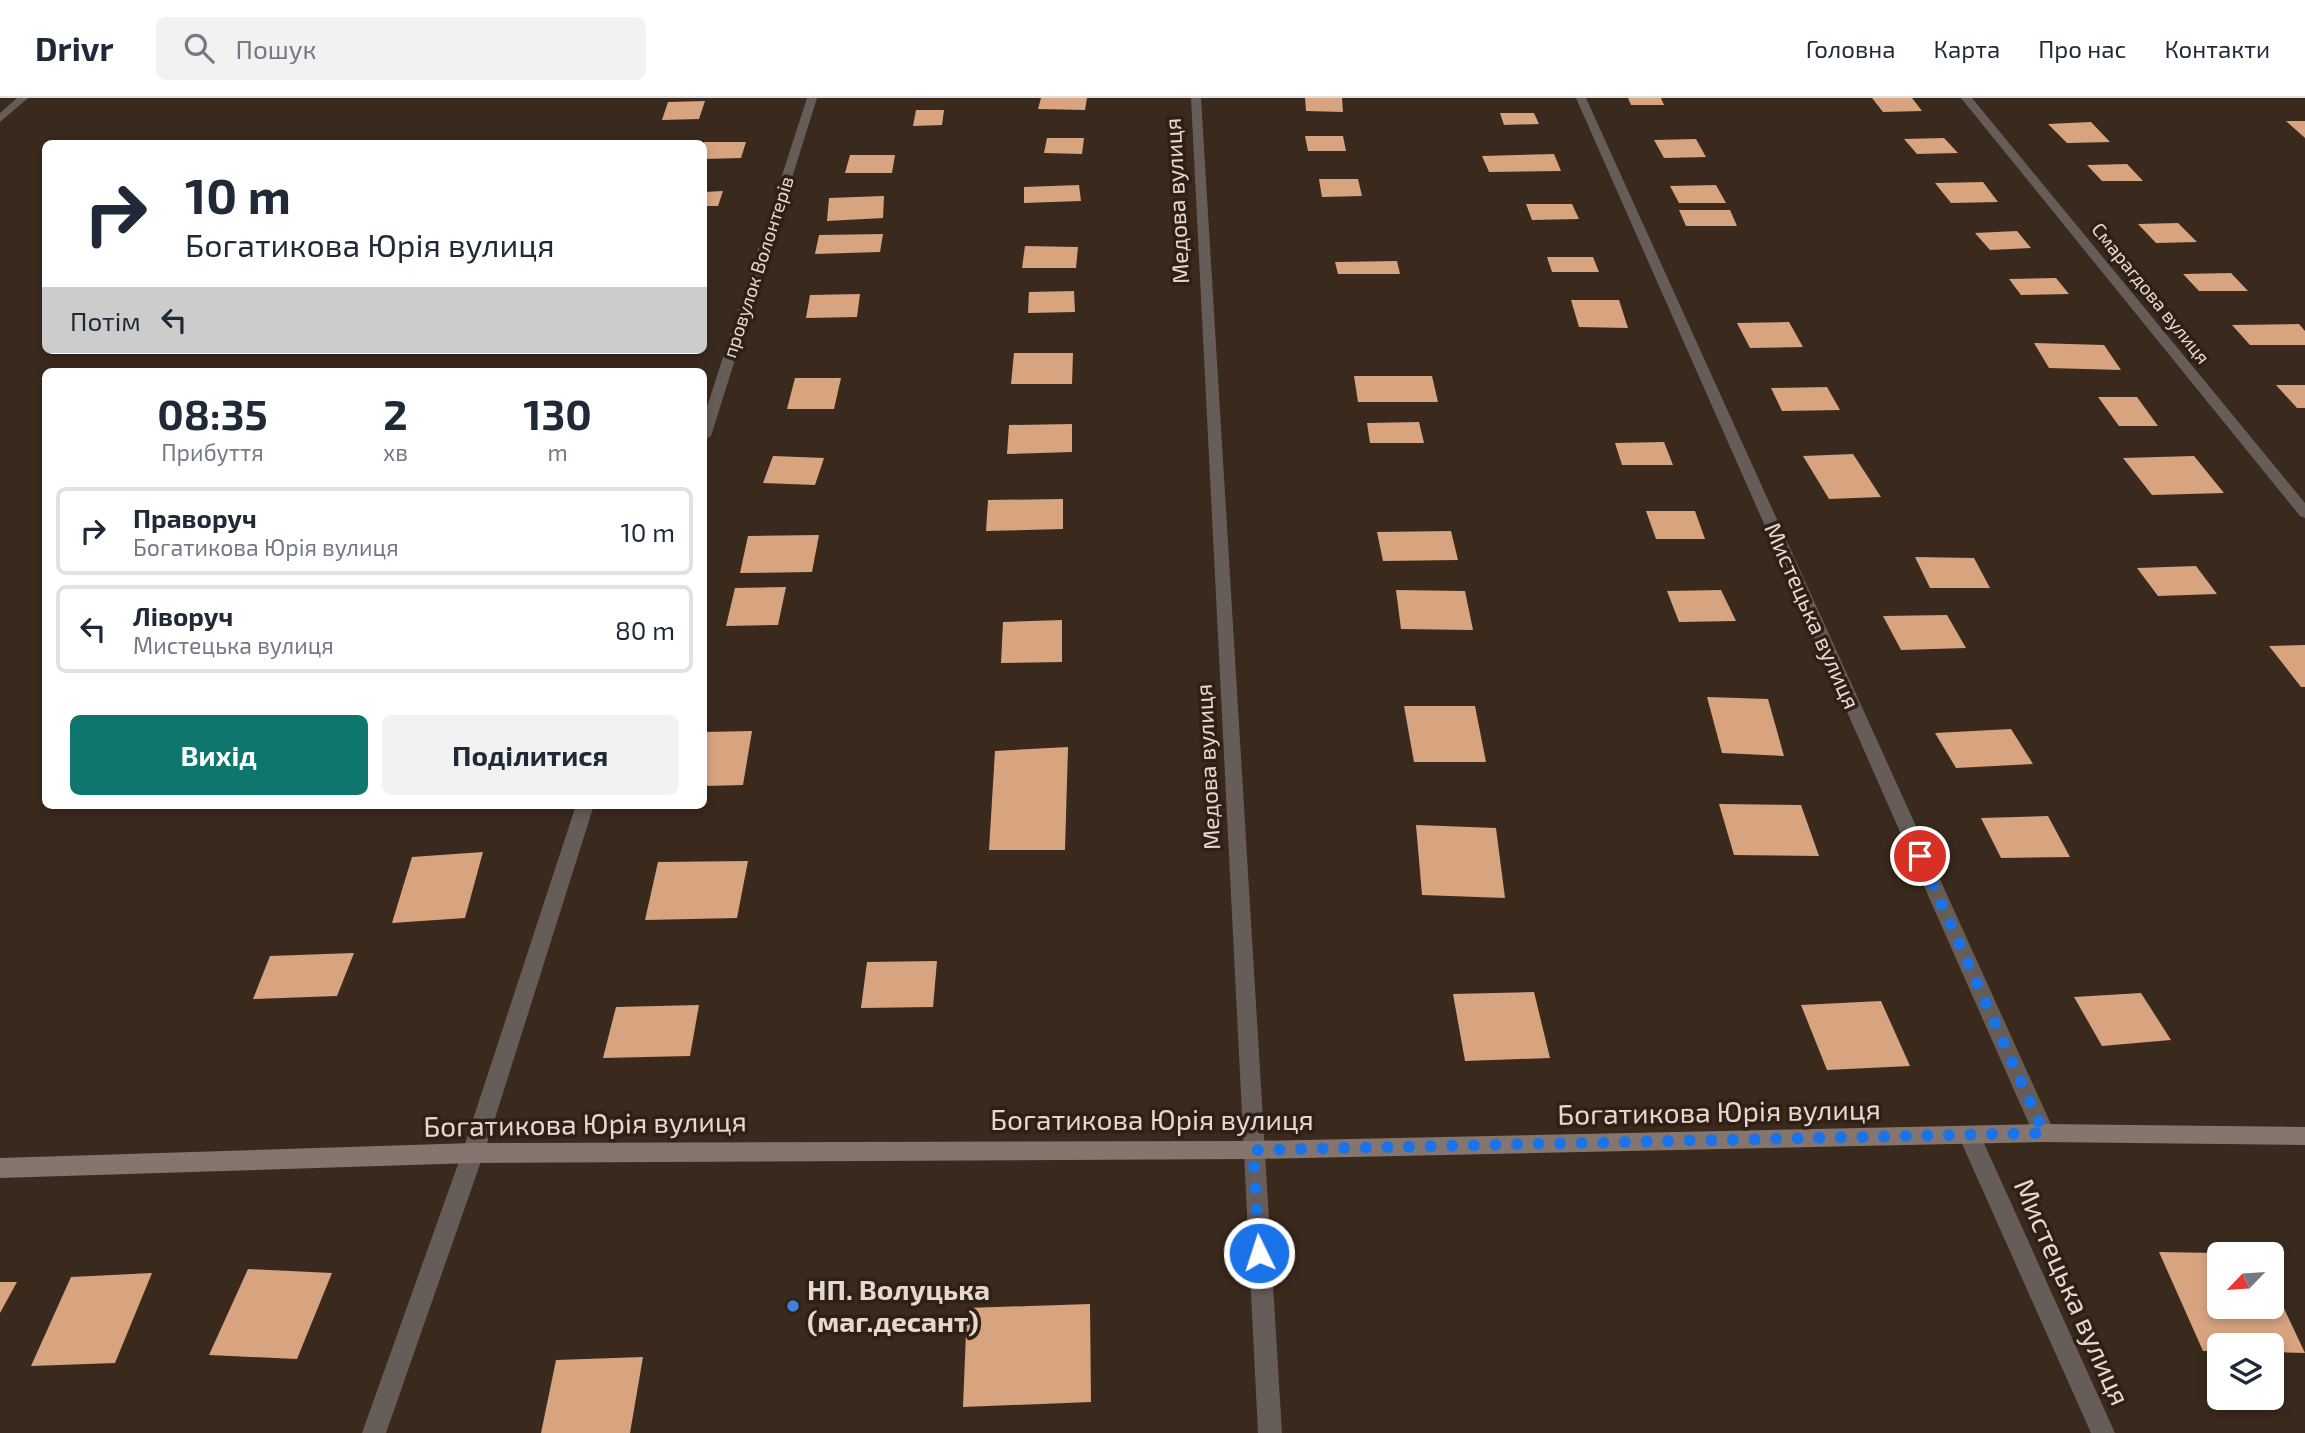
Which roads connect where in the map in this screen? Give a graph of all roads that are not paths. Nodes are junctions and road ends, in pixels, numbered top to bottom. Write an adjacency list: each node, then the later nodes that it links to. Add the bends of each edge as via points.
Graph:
1 (23, 98): 6 (street)
2 (812, 98): 7 (street, провулок Волонтерів)
3 (1196, 98): 13 (street, Медова вулиця)
4 (1581, 98): 10 (street, Мистецька вулиця)
5 (1966, 98): 8 (street, Смарагдова вулиця)
6 (0, 119)
7 (707, 427)
8 (2305, 513)
9 (584, 809): 14 (street)
10 (2044, 1133): 11 (street, Богатикова Юрія вулиця); 12 (street, Богатикова Юрія вулиця)
11 (2305, 1136)
12 (1970, 1137): 13 (street, Богатикова Юрія вулиця); 18 (street, Мистецька вулиця)
13 (1253, 1150): 14 (street, Богатикова Юрія вулиця); 17 (street, Медова вулиця)
14 (473, 1153): 15 (street, Богатикова Юрія вулиця); 16 (street)
15 (0, 1168)
16 (374, 1433)
17 (1270, 1433)
18 (2103, 1433)

